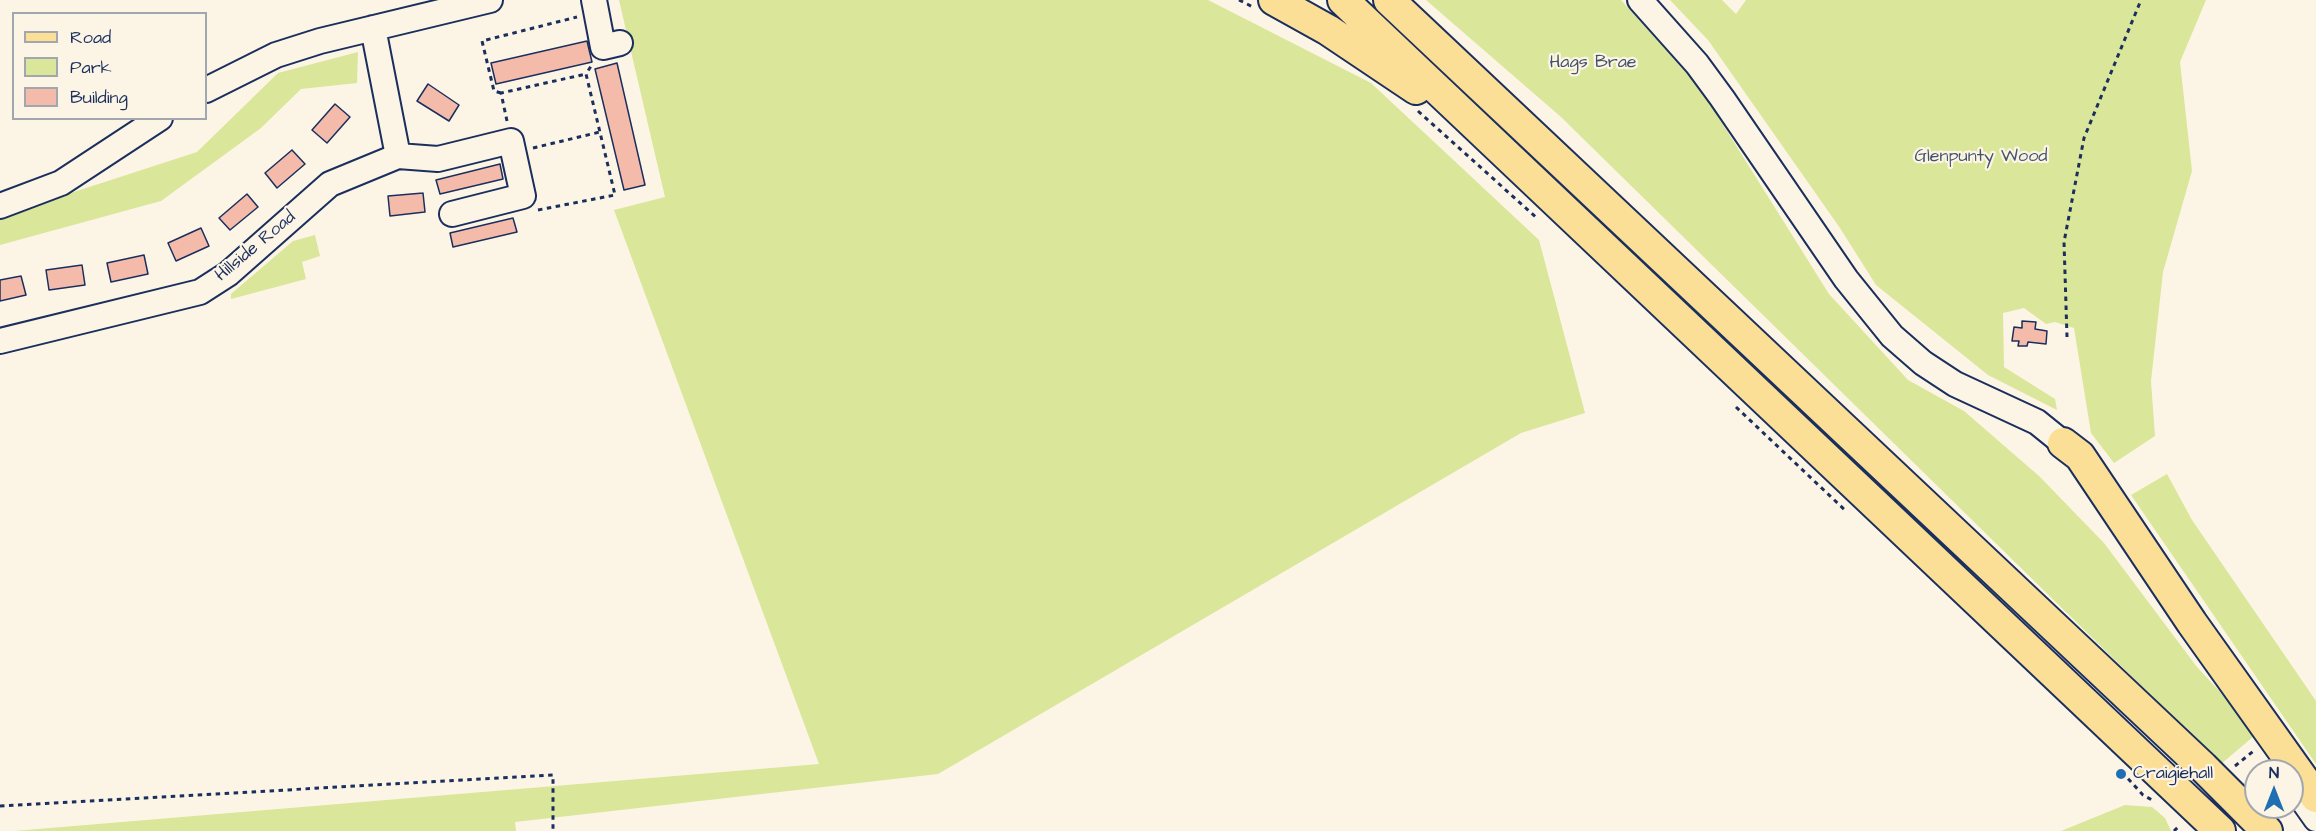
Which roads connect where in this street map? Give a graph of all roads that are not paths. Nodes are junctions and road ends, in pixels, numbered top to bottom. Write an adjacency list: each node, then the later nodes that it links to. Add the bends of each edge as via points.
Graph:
1 (490, 0): 7 (street)
2 (1343, 0): 12 (main road)
3 (1389, 0): 24 (main road)
4 (1640, 0): 16 (street, via 1716,89 1846,279 1892,336 1955,384 2037,422)
5 (1267, 5): 12 (main road, via 1397,74)
6 (595, 6): 8 (street)
7 (373, 28): 9 (street, via 276,55); 11 (street)
8 (612, 45)
9 (207, 90)
10 (157, 120): 13 (street, via 60,183)
11 (398, 156): 14 (street, Hillside Road, via 438,159 511,141 524,196); 15 (street, Hillside Road, via 330,184 228,274 200,292)
12 (1520, 169): 22 (main road)
13 (0, 206)
14 (452, 214)
15 (0, 341)
16 (2063, 442): 17 (main road, via 2080,456)
17 (2256, 713): 18 (street); 19 (main road)
18 (2274, 759)
19 (2316, 797)
20 (2304, 802): 21 (street)
21 (2316, 819)
22 (2187, 823): 23 (main road)
23 (2220, 831)
24 (2267, 831)

